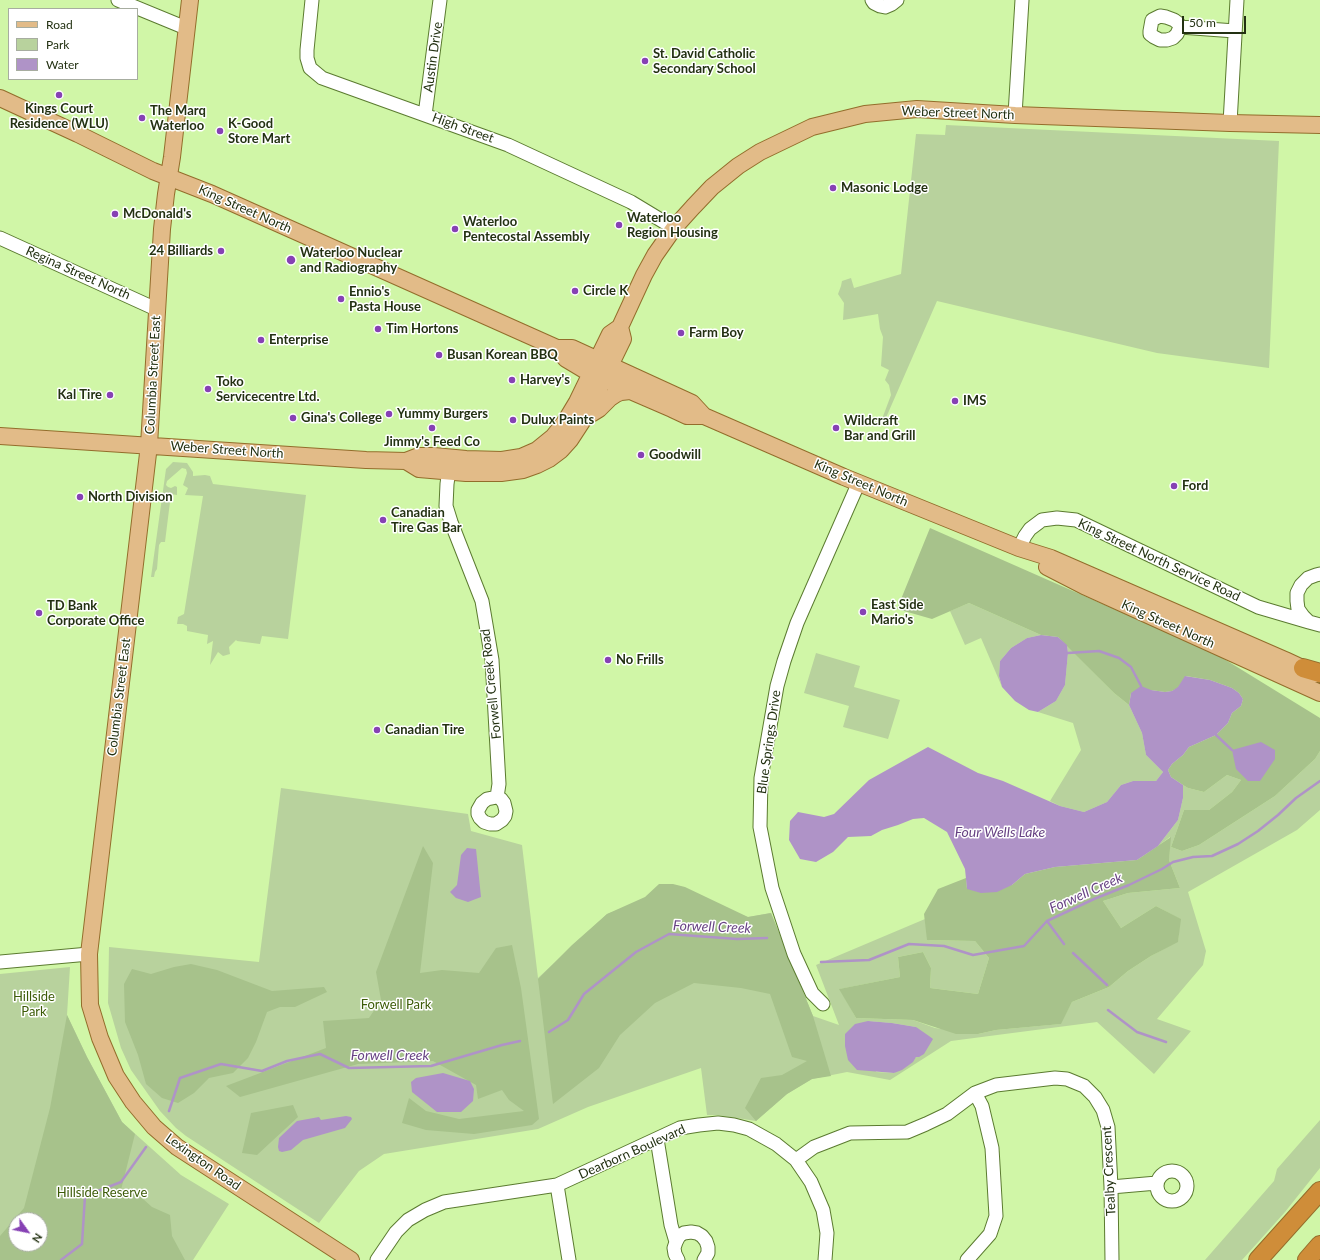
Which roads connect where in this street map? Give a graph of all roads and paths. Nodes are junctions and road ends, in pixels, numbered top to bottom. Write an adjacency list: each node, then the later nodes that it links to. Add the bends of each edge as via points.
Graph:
1 (118, 0): 9 (street)
2 (190, 0): 12 (main road, Columbia Street East)
3 (312, 0): 15 (street, High Street, via 307,50 310,68 332,83)
4 (440, 0): 15 (street, Austin Drive)
5 (872, 0): 6 (street, via 885,7)
6 (897, 0)
7 (1022, 0): 16 (street)
8 (1237, 0): 13 (street)
9 (137, 8)
10 (138, 8): 12 (street)
11 (1180, 27): 13 (street)
12 (186, 28): 19 (main road, Columbia Street East)
13 (1235, 31): 17 (street)
14 (0, 98): 19 (main road, King Street North)
15 (425, 115): 20 (street, High Street, via 508,145 631,202)
16 (1015, 115): 17 (main road, Weber Street North); 20 (main road, Weber Street North, via 917,109 866,114 812,128 738,166 712,187)
17 (1230, 123): 18 (main road, Weber Street North)
18 (1320, 125)
19 (169, 177): 22 (main road, Columbia Street East); 23 (main road, King Street North, via 557,348 572,348)
20 (674, 228): 23 (main road, Weber Street North, via 655,255 620,327 610,334)
21 (0, 238): 22 (street, Regina Street North)
22 (156, 309): 28 (main road, Columbia Street East)
23 (601, 370): 24 (main road, King Street North); 25 (main road, King Street North, via 692,403); 26 (main road, Weber Street North, via 598,390); 29 (main road, Weber Street North, via 565,422 553,437 537,450 521,457)
24 (630, 391): 25 (main road, King Street North, via 687,416); 26 (main road, via 616,394 600,409)
25 (704, 416): 30 (main road, King Street North)
26 (585, 417): 29 (main road, Weber Street North, via 561,450 537,465 511,473 466,473)
27 (0, 436): 28 (main road, Weber Street North)
28 (149, 445): 29 (main road, Weber Street North, via 347,459 406,461 419,456); 38 (main road, Columbia Street East)
29 (450, 465): 37 (street, Forwell Creek Road, via 446,506 482,602 492,660 499,784)
30 (859, 482): 31 (main road, King Street North); 40 (street, Blue Springs Drive, via 797,623 784,661 777,686 761,778 760,827 772,888 794,954 812,993)
31 (1019, 548): 33 (street, King Street North Service Road, via 1030,529 1042,520 1076,520 1258,607); 34 (main road, King Street North, via 1051,558); 36 (main road, King Street North, via 1084,586)
32 (1320, 574): 33 (street, King Street North Service Road, via 1308,578 1297,593 1298,609 1303,616)
33 (1315, 623)
34 (1312, 671): 35 (main road, King Street North)
35 (1320, 677)
36 (1320, 693)
37 (497, 797)
38 (89, 954): 39 (street); 53 (main road, Lexington Road, via 90,1005 100,1038 116,1076 154,1127 177,1147 214,1172)
39 (0, 962)
40 (823, 1004)
41 (975, 1093): 43 (street, Tealby Crescent, via 947,1114 907,1132 850,1133 814,1147); 47 (street, Tealby Crescent, via 996,1085 1054,1078 1067,1079 1084,1086 1103,1110 1108,1127); 59 (street, via 982,1106 992,1148 996,1216 990,1234)
42 (657, 1139): 43 (street, Dearborn Boulevard, via 680,1128 718,1123 734,1125 749,1129 776,1144); 45 (street, Dearborn Boulevard); 50 (street, via 670,1225)
43 (796, 1160): 58 (street, Dearborn Boulevard, via 812,1182 823,1210 827,1233)
44 (1157, 1183): 47 (street)
45 (557, 1185): 54 (street, Dearborn Boulevard, via 444,1202 408,1220 396,1232); 55 (street)
46 (1320, 1186): 49 (highway)
47 (1111, 1187): 60 (street, Tealby Crescent)
48 (1320, 1191): 49 (highway)
49 (1294, 1221): 61 (highway)
50 (676, 1242): 56 (street, via 674,1248); 57 (street, via 684,1233 697,1232 708,1247)
51 (1320, 1246): 62 (highway)
52 (1320, 1250): 62 (highway)
53 (351, 1260)
54 (378, 1260)
55 (569, 1260)
56 (678, 1260)
57 (704, 1260)
58 (825, 1260)
59 (967, 1260)
60 (1112, 1260)
61 (1258, 1260)
62 (1308, 1260)

